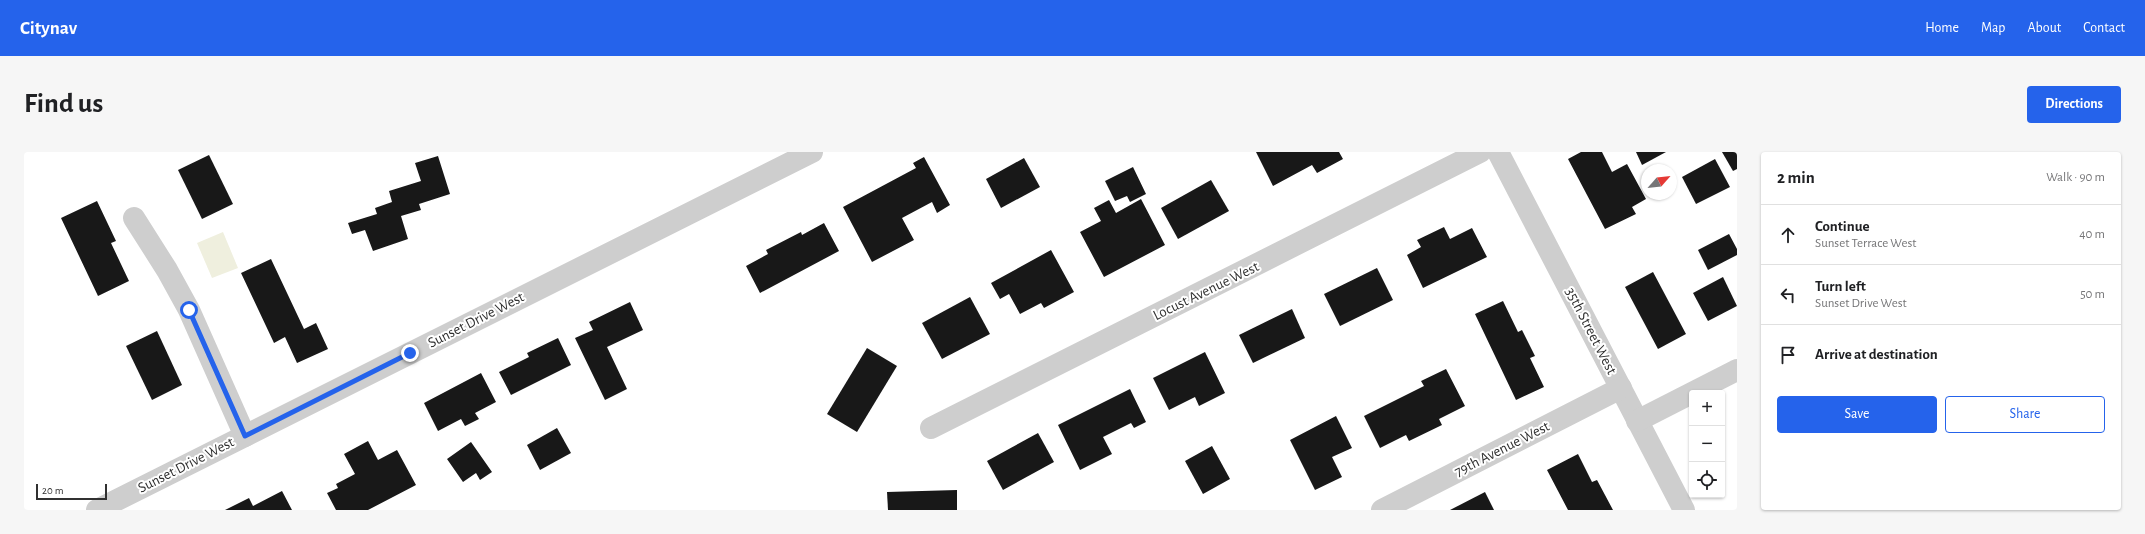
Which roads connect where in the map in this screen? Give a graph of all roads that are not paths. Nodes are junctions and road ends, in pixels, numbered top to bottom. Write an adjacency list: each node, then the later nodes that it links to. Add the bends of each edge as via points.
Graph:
1 (812, 152): 9 (street, Sunset Drive West)
2 (1480, 152): 8 (street, Locust Avenue West)
3 (1498, 152): 6 (street, 35th Street West)
4 (134, 218): 9 (street, via 189,310)
5 (1737, 370): 7 (street)
6 (1621, 388): 7 (street, 35th Street West); 11 (street, 79th Avenue West)
7 (1637, 421): 12 (street, 35th Street West)
8 (930, 428)
9 (245, 436): 10 (street, Sunset Drive West)
10 (97, 510)
11 (1382, 510)
12 (1684, 510)

